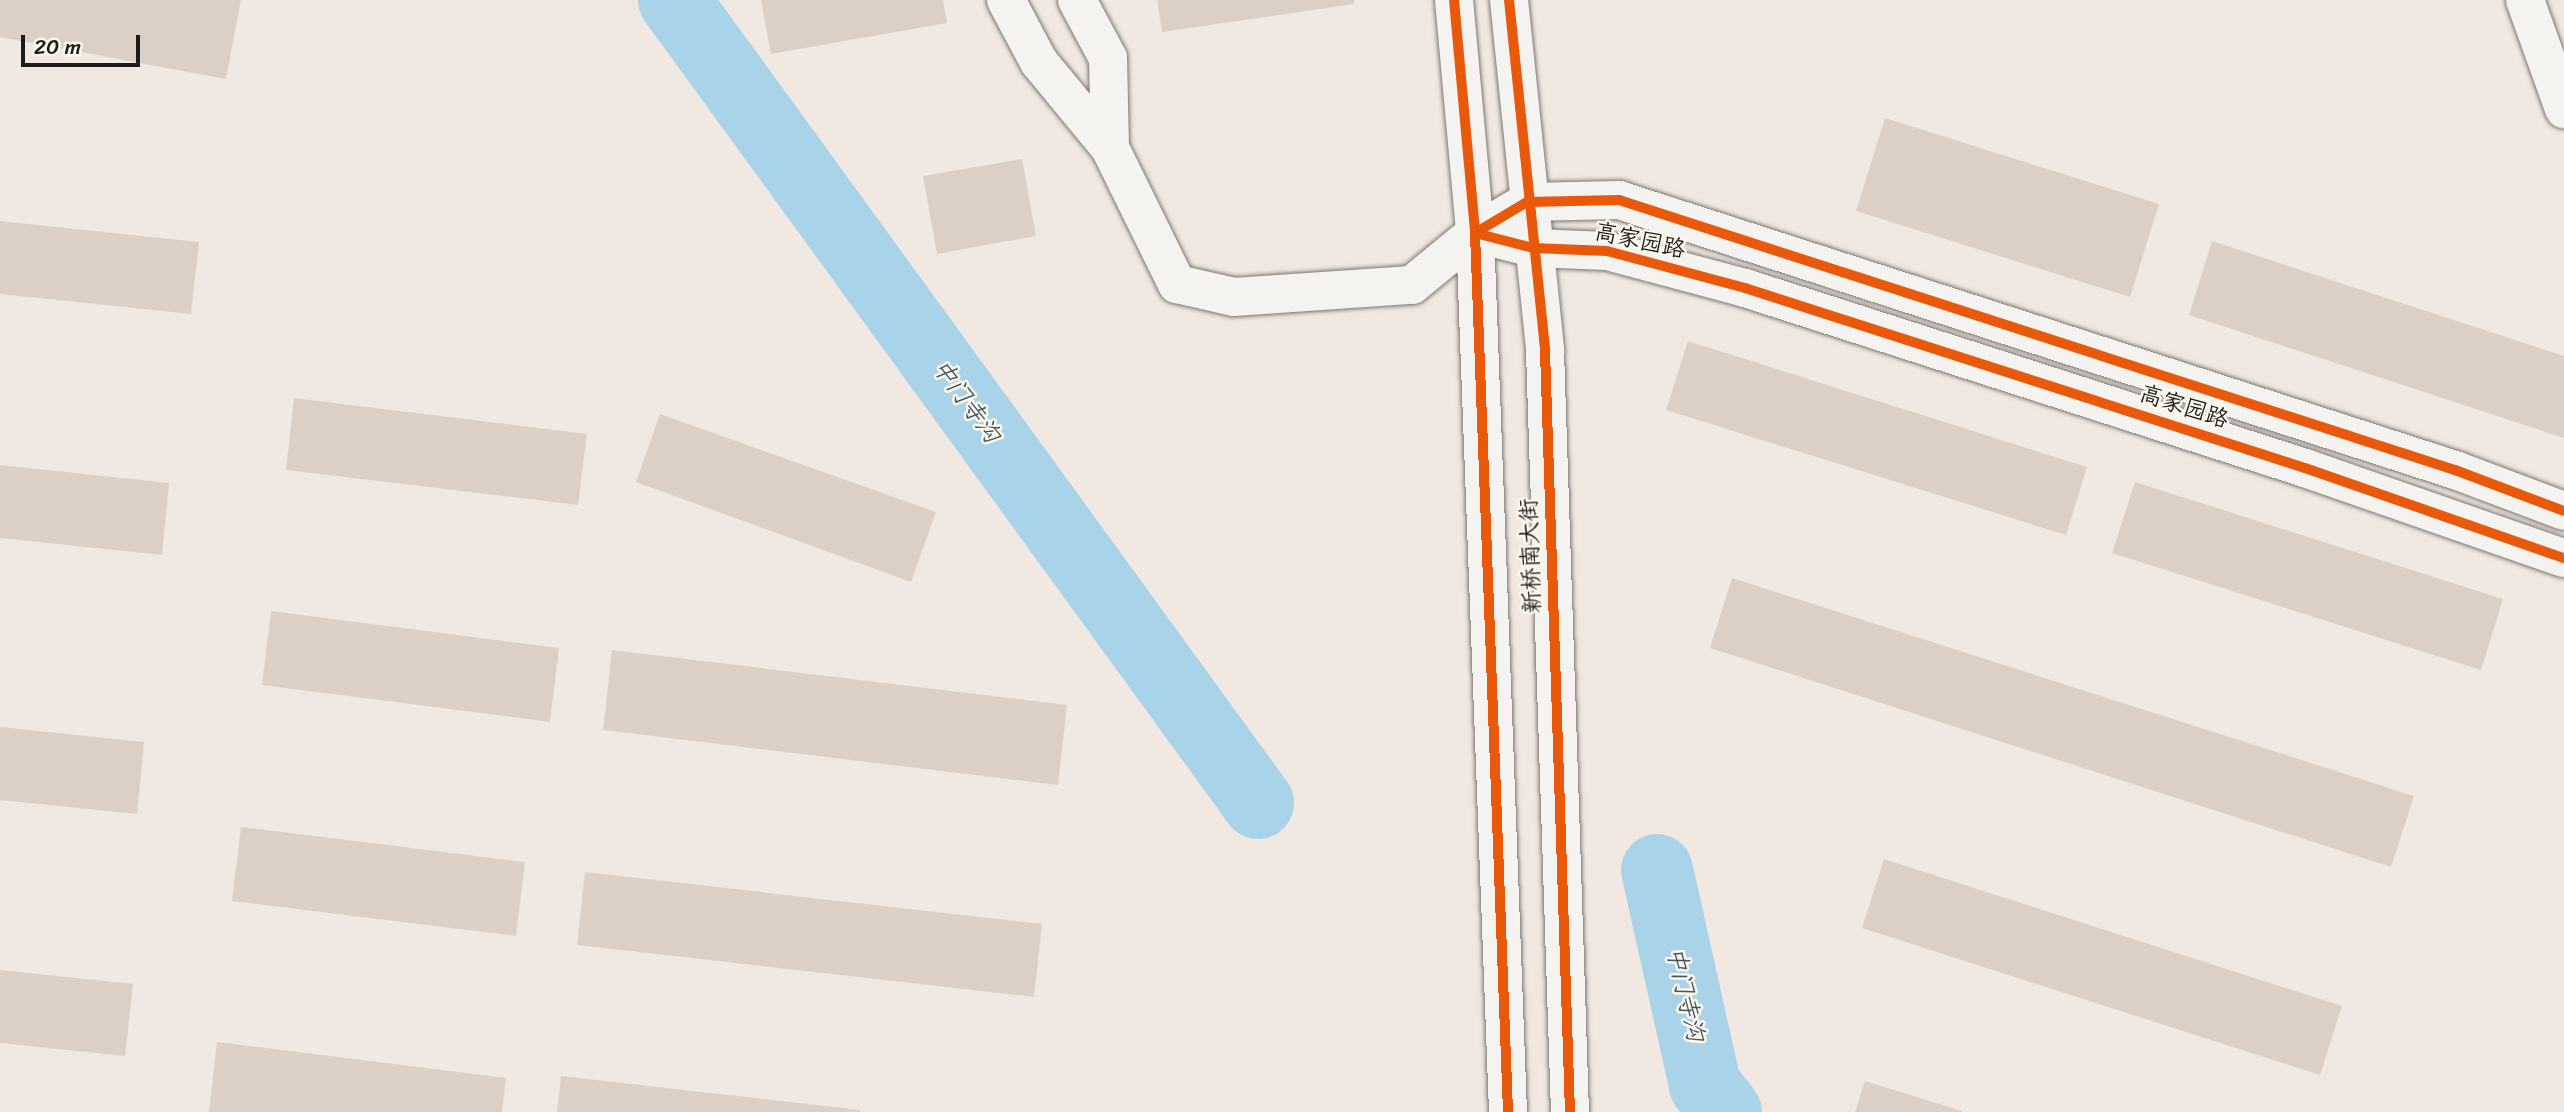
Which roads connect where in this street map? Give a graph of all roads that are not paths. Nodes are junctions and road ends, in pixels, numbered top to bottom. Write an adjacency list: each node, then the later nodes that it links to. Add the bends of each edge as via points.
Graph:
1 (1006, 0): 7 (main road, via 1040,62)
2 (1077, 0): 7 (main road, via 1108,58)
3 (1454, 0): 9 (main road, 新桥南大街)
4 (1509, 0): 8 (main road, 新桥南大街)
5 (2525, 0): 6 (main road)
6 (2564, 109)
7 (1110, 148): 9 (main road, via 1177,284 1223,295 1412,285)
8 (1527, 202): 9 (main road, 高家园路); 10 (main road, 新桥南大街); 11 (main road, 高家园路, via 1619,200 2455,470)
9 (1475, 233): 10 (main road, 高家园路); 13 (main road, 新桥南大街)
10 (1533, 248): 12 (main road, 高家园路, via 1606,251 1745,288 2305,468); 14 (main road, 新桥南大街, via 1545,351)
11 (2564, 511)
12 (2564, 558)
13 (1508, 1112)
14 (1570, 1112)

